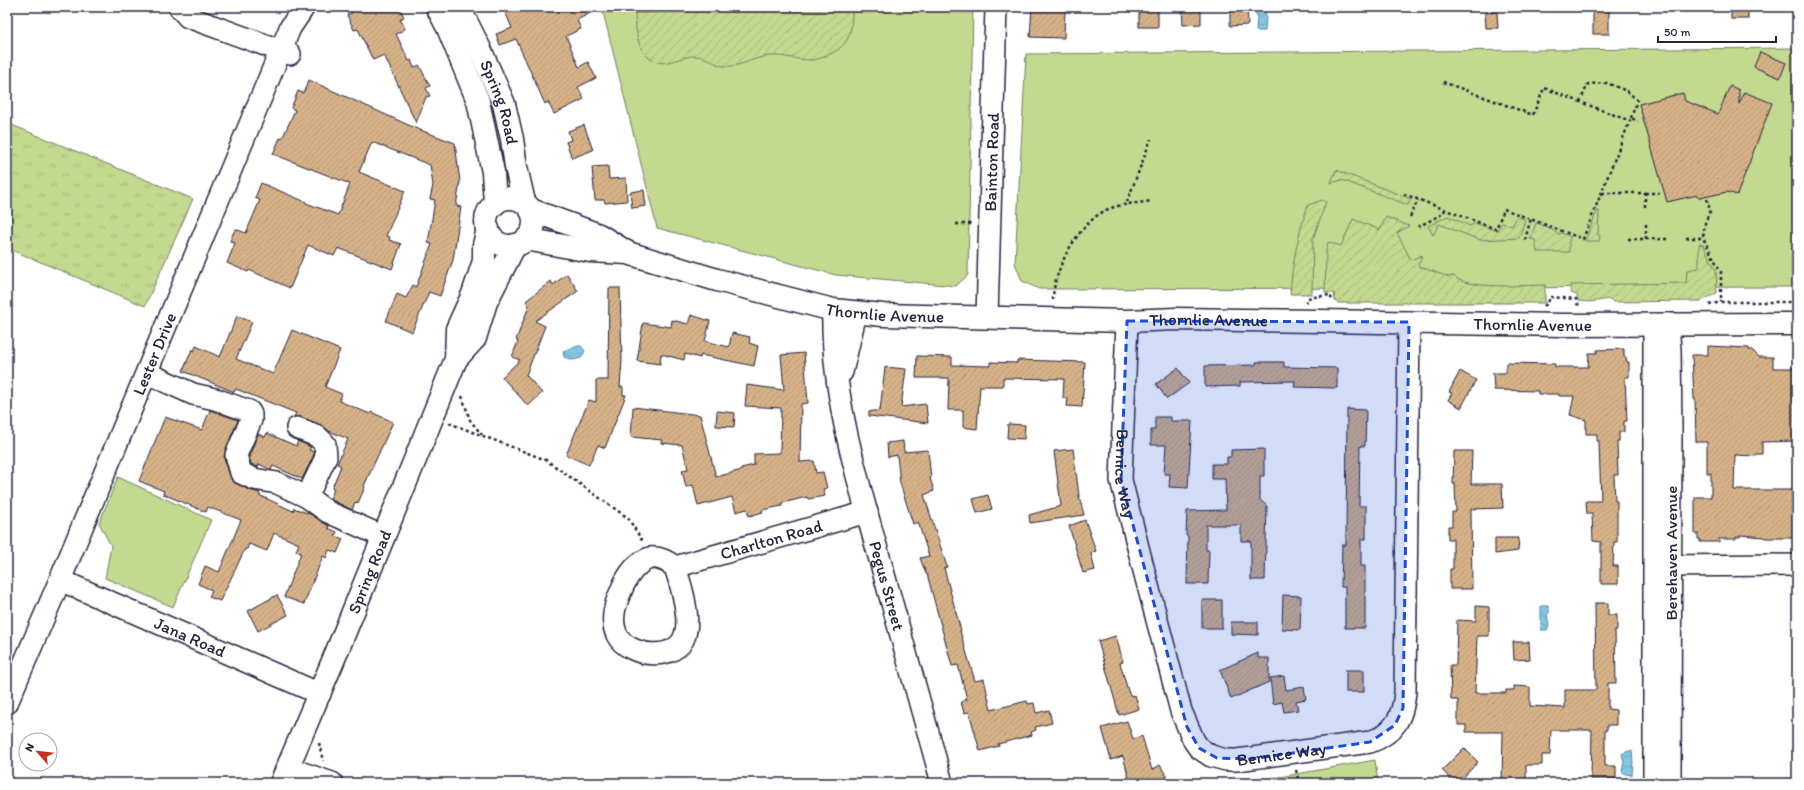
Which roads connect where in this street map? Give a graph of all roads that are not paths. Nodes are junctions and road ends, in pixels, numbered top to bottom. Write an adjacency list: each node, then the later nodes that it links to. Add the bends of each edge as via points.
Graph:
1 (179, 7): 6 (street, via 188,17)
2 (304, 7): 6 (street, Lester Drive, via 290,28)
3 (438, 7): 7 (main road, Spring Road, via 478,101 493,172)
4 (459, 7): 8 (main road, Spring Road, via 504,104 516,167)
5 (996, 7): 14 (street, Bainton Road)
6 (285, 52): 20 (street, Lester Drive)
7 (495, 204): 8 (main road, via 509,198); 9 (main road, Spring Road, via 487,215)
8 (528, 206): 10 (main road, Spring Road, via 534,225); 11 (main road, Thornlie Avenue, via 599,235)
9 (488, 229): 10 (main road, via 495,240 508,245); 19 (main road, Spring Road, via 484,261 457,329)
10 (520, 242): 11 (main road, Thornlie Avenue); 19 (main road, Spring Road, via 486,302 475,338)
11 (628, 253): 12 (main road, Thornlie Avenue, via 717,280)
12 (833, 310): 13 (main road, Thornlie Avenue); 21 (street, Pegus Street, via 832,331)
13 (856, 313): 14 (main road, Thornlie Avenue); 21 (street, Pegus Street)
14 (987, 317): 15 (main road, Thornlie Avenue)
15 (1127, 321): 16 (main road, Thornlie Avenue, via 1176,319); 16 (street, Bernice Way, via 1121,480 1181,710 1199,748 1211,756 1226,760 1370,742 1391,729 1401,715 1405,692)
16 (1409, 322): 17 (main road, Thornlie Avenue)
17 (1661, 324): 18 (main road, Thornlie Avenue); 26 (street, Berehaven Avenue)
18 (1797, 324)
19 (456, 359): 25 (main road, Spring Road)
20 (147, 373): 23 (street, via 193,394 215,398 249,411 251,420 236,455 241,473 254,479 277,483); 29 (street, Lester Drive)
21 (838, 387): 24 (street, Pegus Street)
22 (297, 428): 23 (street, via 317,436 325,444 326,456)
23 (307, 497): 25 (street, via 328,512)
24 (867, 512): 28 (street, Charlton Road); 34 (street, Pegus Street)
25 (384, 537): 31 (main road, Spring Road)
26 (1662, 566): 27 (street); 35 (street, Berehaven Avenue); 36 (street, Berehaven Avenue)
27 (1797, 566)
28 (675, 567): 28 (street, via 680,580 687,620 685,637 677,647 666,653 648,653 634,649 620,640 614,620 616,604 630,572 640,562 650,558 666,560)
29 (60, 580): 30 (street, Lester Drive); 31 (street, Jana Road)
30 (9, 693)
31 (320, 694): 32 (main road, Spring Road)
32 (285, 776): 33 (street)
33 (332, 783)
34 (942, 783)
35 (1654, 783)
36 (1670, 783)

